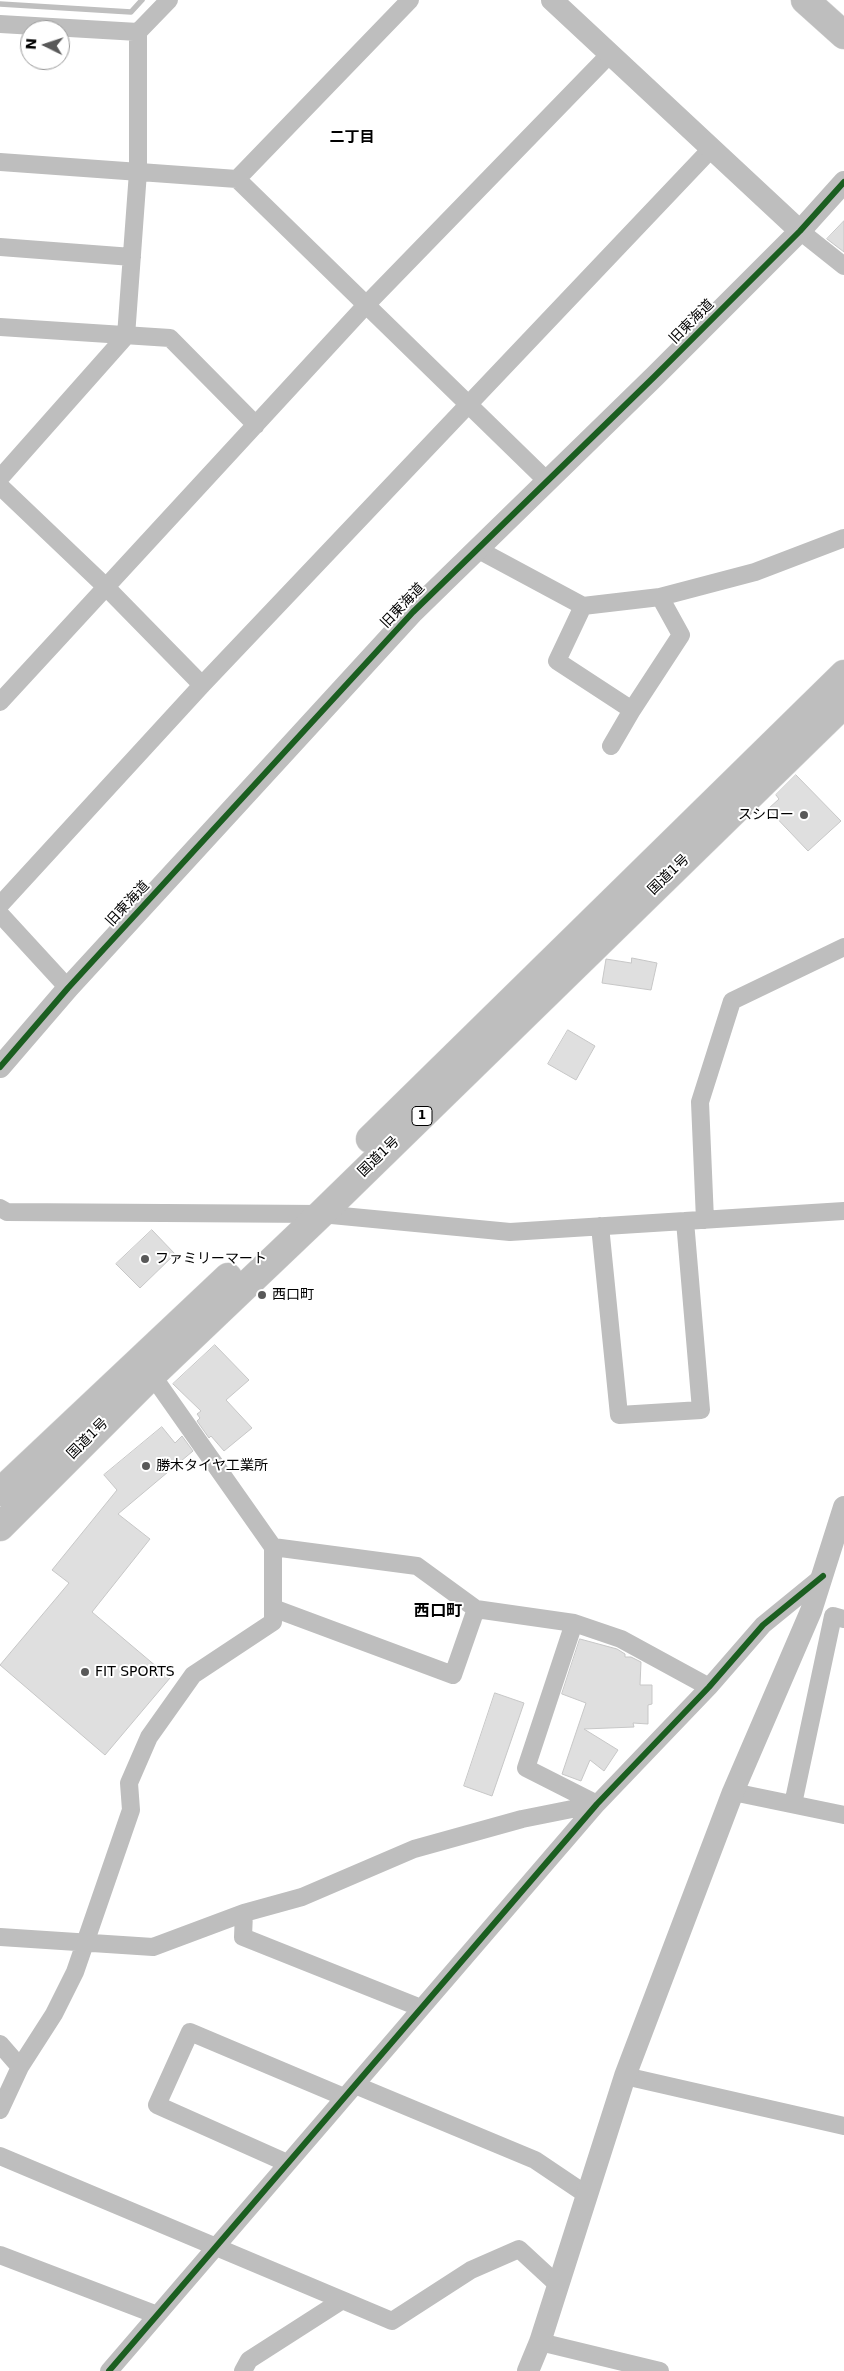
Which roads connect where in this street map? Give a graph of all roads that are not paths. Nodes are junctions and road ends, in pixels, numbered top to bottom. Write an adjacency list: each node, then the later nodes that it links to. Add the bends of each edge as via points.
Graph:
1 (169, 0): 6 (street)
2 (410, 0): 12 (street)
3 (552, 0): 8 (street)
4 (805, 0): 7 (main road)
5 (0, 24): 6 (street)
6 (138, 32): 11 (street)
7 (844, 35)
8 (610, 54): 9 (street); 18 (street)
9 (712, 148): 14 (street); 21 (street)
10 (0, 162): 11 (street)
11 (138, 172): 12 (street); 16 (street)
12 (237, 179): 18 (street)
13 (844, 182): 14 (street, 旧東海道)
14 (800, 230): 17 (street); 24 (street, 旧東海道)
15 (0, 247): 16 (street)
16 (132, 257): 20 (street)
17 (844, 266)
18 (366, 305): 21 (street); 22 (street)
19 (0, 327): 20 (street)
20 (126, 336): 22 (street, via 170,338); 23 (street)
21 (469, 404): 24 (street); 32 (street)
22 (256, 425): 28 (street)
23 (0, 478)
24 (547, 481): 27 (street, 旧東海道)
25 (0, 486): 28 (street)
26 (844, 538): 29 (street, via 756,572)
27 (478, 549): 30 (street); 40 (street, 旧東海道, via 413,612)
28 (106, 587): 32 (street); 33 (street)
29 (660, 597): 30 (street); 35 (street, via 681,635)
30 (583, 606): 35 (street, via 557,660)
31 (844, 674): 44 (main road, 国道1号 / 1)
32 (202, 685): 37 (street)
33 (0, 702)
34 (844, 704): 44 (main road, 国道1号 / 1)
35 (632, 710): 36 (street)
36 (611, 746)
37 (0, 905)
38 (0, 914): 40 (street)
39 (844, 947): 45 (street, via 732,1001 700,1102)
40 (68, 988): 41 (street, 旧東海道)
41 (0, 1066)
42 (844, 1211): 45 (street)
43 (2, 1214): 44 (street)
44 (308, 1214): 47 (street, via 510,1232); 48 (main road, 国道1号 / 1); 49 (main road, 国道1号 / 1)
45 (705, 1220): 46 (street)
46 (685, 1221): 47 (street); 47 (street, via 700,1410 618,1415)
47 (600, 1226)
48 (152, 1375): 51 (main road, 国道1号 / 1); 52 (street)
49 (0, 1492)
50 (844, 1507): 53 (street)
51 (0, 1526)
52 (273, 1547): 54 (street); 55 (street, via 417,1566)
53 (823, 1576): 58 (street, via 763,1625); 59 (street)
54 (273, 1608): 55 (street, via 453,1675); 65 (street, via 273,1622 194,1675 149,1737 129,1783 131,1810)
55 (476, 1609): 57 (street)
56 (844, 1619): 61 (street, via 833,1616)
57 (574, 1623): 58 (street, via 621,1639); 60 (street, via 526,1768)
58 (709, 1687): 60 (street)
59 (733, 1792): 61 (street); 69 (street)
60 (598, 1804): 63 (street, via 522,1819 414,1849 302,1896); 66 (street)
61 (793, 1804): 62 (street)
62 (844, 1815)
63 (244, 1913): 65 (street, via 153,1947); 66 (street, via 243,1937)
64 (0, 1937): 65 (street)
65 (86, 1943): 68 (street, via 54,2014)
66 (421, 2008): 70 (street)
67 (0, 2044): 68 (street)
68 (20, 2067): 71 (street)
69 (625, 2076): 72 (street); 75 (street)
70 (350, 2091): 74 (street); 74 (street, via 190,2032 157,2105); 75 (street, via 536,2160)
71 (0, 2110)
72 (844, 2126)
73 (0, 2156): 76 (street)
74 (287, 2163): 76 (street)
75 (587, 2194): 78 (street)
76 (214, 2247): 79 (street); 80 (street)
77 (0, 2255): 80 (street)
78 (558, 2285): 79 (street, via 519,2249 471,2270 392,2321); 81 (street)
79 (341, 2301): 83 (street, via 249,2360)
80 (157, 2315): 82 (street)
81 (540, 2342): 84 (street); 85 (street)
82 (109, 2371)
83 (243, 2371)
84 (528, 2371)
85 (660, 2371)

